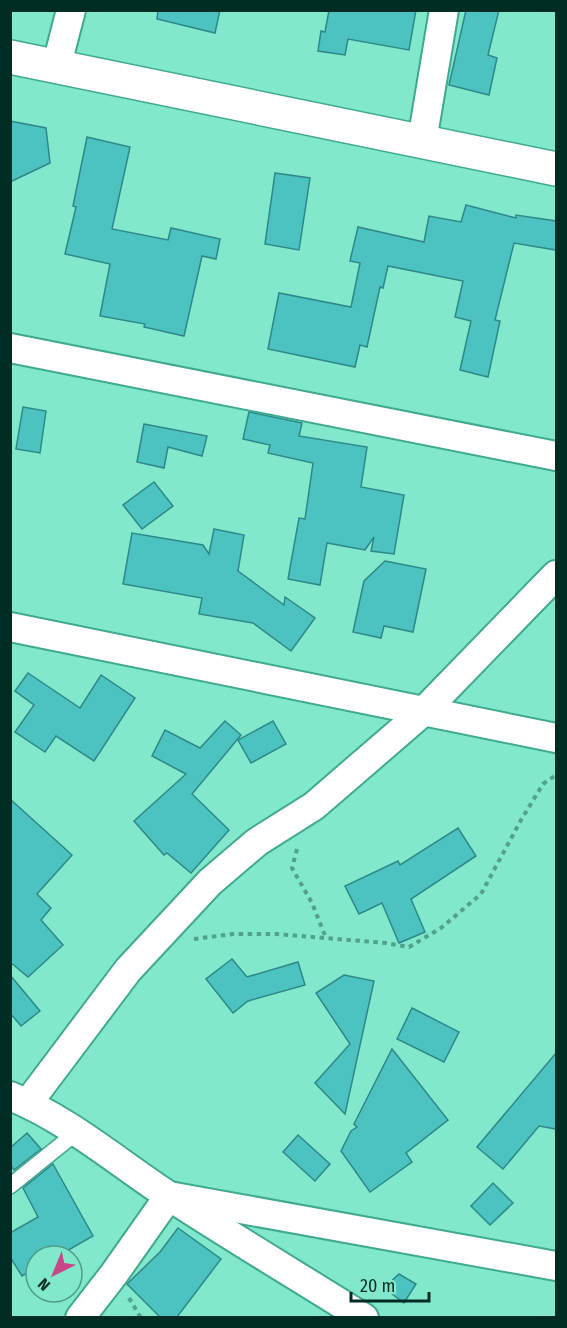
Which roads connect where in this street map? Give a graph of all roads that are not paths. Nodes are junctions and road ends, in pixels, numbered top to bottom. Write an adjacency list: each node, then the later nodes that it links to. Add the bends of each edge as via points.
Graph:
1 (71, 10): 4 (street)
2 (444, 10): 5 (street)
3 (10, 57): 4 (street)
4 (56, 68): 5 (street)
5 (422, 141): 6 (street)
6 (556, 169)
7 (10, 348): 8 (street)
8 (556, 456)
9 (556, 575): 11 (street)
10 (10, 627): 11 (street)
11 (424, 711): 12 (street); 13 (street, via 314,806 257,842 210,882 128,970)
12 (556, 738)
13 (19, 1100): 14 (street)
14 (77, 1132): 15 (lane); 16 (street)
15 (10, 1186)
16 (169, 1196): 17 (street); 18 (street); 19 (street)
17 (556, 1266)
18 (80, 1317)
19 (364, 1317)

